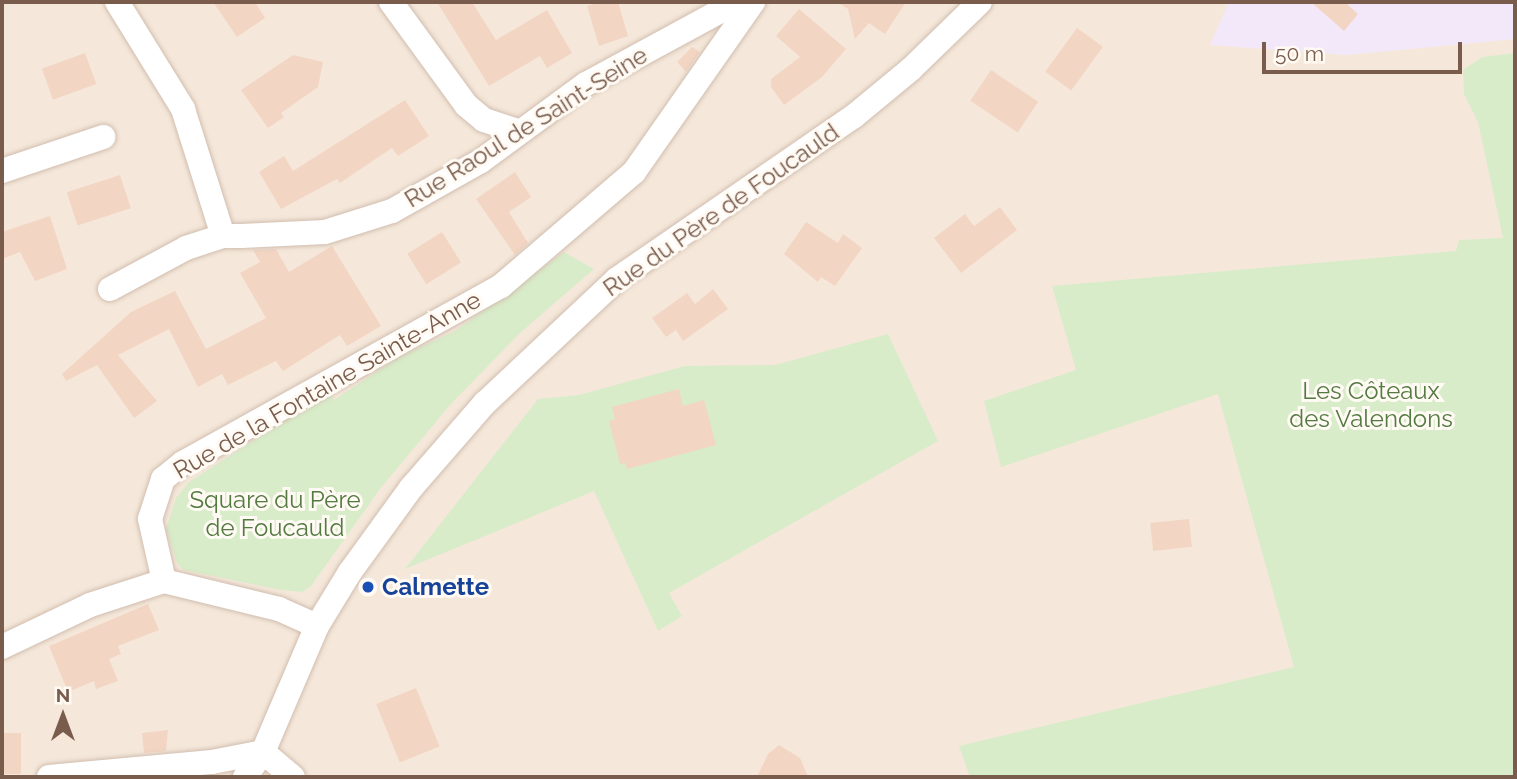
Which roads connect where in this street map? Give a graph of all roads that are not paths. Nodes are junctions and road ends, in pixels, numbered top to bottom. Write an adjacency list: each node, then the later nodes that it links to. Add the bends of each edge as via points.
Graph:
1 (117, 2): 9 (street, via 183,109)
2 (391, 2): 6 (street, via 466,105 484,120)
3 (752, 2): 11 (street, Rue de la Fontaine Sainte-Anne, via 634,172 501,286 183,463 163,479 150,519)
4 (980, 2): 12 (street, Rue du Père de Foucauld, via 853,117 693,223 574,315 485,403 411,488)
5 (729, 3): 6 (street, Rue Raoul de Saint-Seine, via 586,84)
6 (517, 131): 9 (street, Rue Raoul de Saint-Seine, via 481,161 370,220 325,232)
7 (103, 137): 8 (street)
8 (2, 171)
9 (223, 236): 10 (street, Rue Raoul de Saint-Seine, via 186,248)
10 (110, 289)
11 (164, 581): 12 (street, via 279,609); 13 (street, via 90,605)
12 (317, 626): 14 (street)
13 (2, 648)
14 (262, 752): 15 (street, via 212,762); 16 (street); 17 (street)
15 (49, 777)
16 (245, 777)
17 (293, 777)

